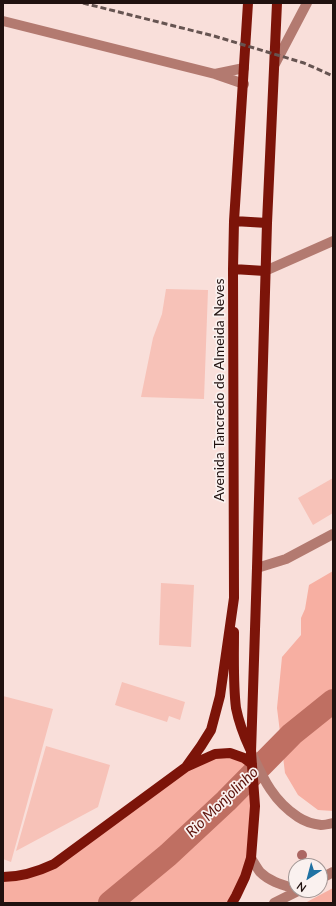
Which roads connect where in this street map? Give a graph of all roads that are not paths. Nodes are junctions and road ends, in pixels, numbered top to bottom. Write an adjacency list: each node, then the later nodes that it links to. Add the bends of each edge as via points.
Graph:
1 (242, 3): 6 (street)
2 (248, 3): 6 (main road, Avenida Tancredo de Almeida Neves)
3 (277, 3): 7 (main road)
4 (307, 3): 7 (street)
5 (3, 21): 9 (street)
6 (247, 28): 8 (main road, Avenida Tancredo de Almeida Neves)
7 (275, 64): 12 (main road)
8 (244, 68): 9 (street); 10 (main road, Avenida Tancredo de Almeida Neves)
9 (215, 74): 10 (street)
10 (244, 84): 11 (main road, Avenida Tancredo de Almeida Neves)
11 (234, 221): 12 (main road); 14 (main road, Avenida Tancredo de Almeida Neves)
12 (267, 223): 15 (main road)
13 (333, 241): 15 (street)
14 (233, 269): 15 (main road); 18 (main road, Avenida Tancredo de Almeida Neves)
15 (265, 271): 17 (main road)
16 (333, 534): 17 (street, via 286,559)
17 (257, 568): 19 (main road)
18 (234, 598): 19 (main road, via 236,708); 20 (main road, Avenida Tancredo de Almeida Neves, via 220,696 211,730)
19 (252, 759): 20 (main road, via 230,752 215,754); 21 (street, via 282,805 302,820 313,824); 22 (main road, via 255,806)
20 (186, 767): 23 (main road, via 54,864 22,876)
21 (333, 823)
22 (251, 858): 24 (street, via 266,877); 26 (main road)
23 (3, 877)
24 (288, 887)
25 (288, 895): 27 (street)
26 (232, 903)
27 (274, 903)

